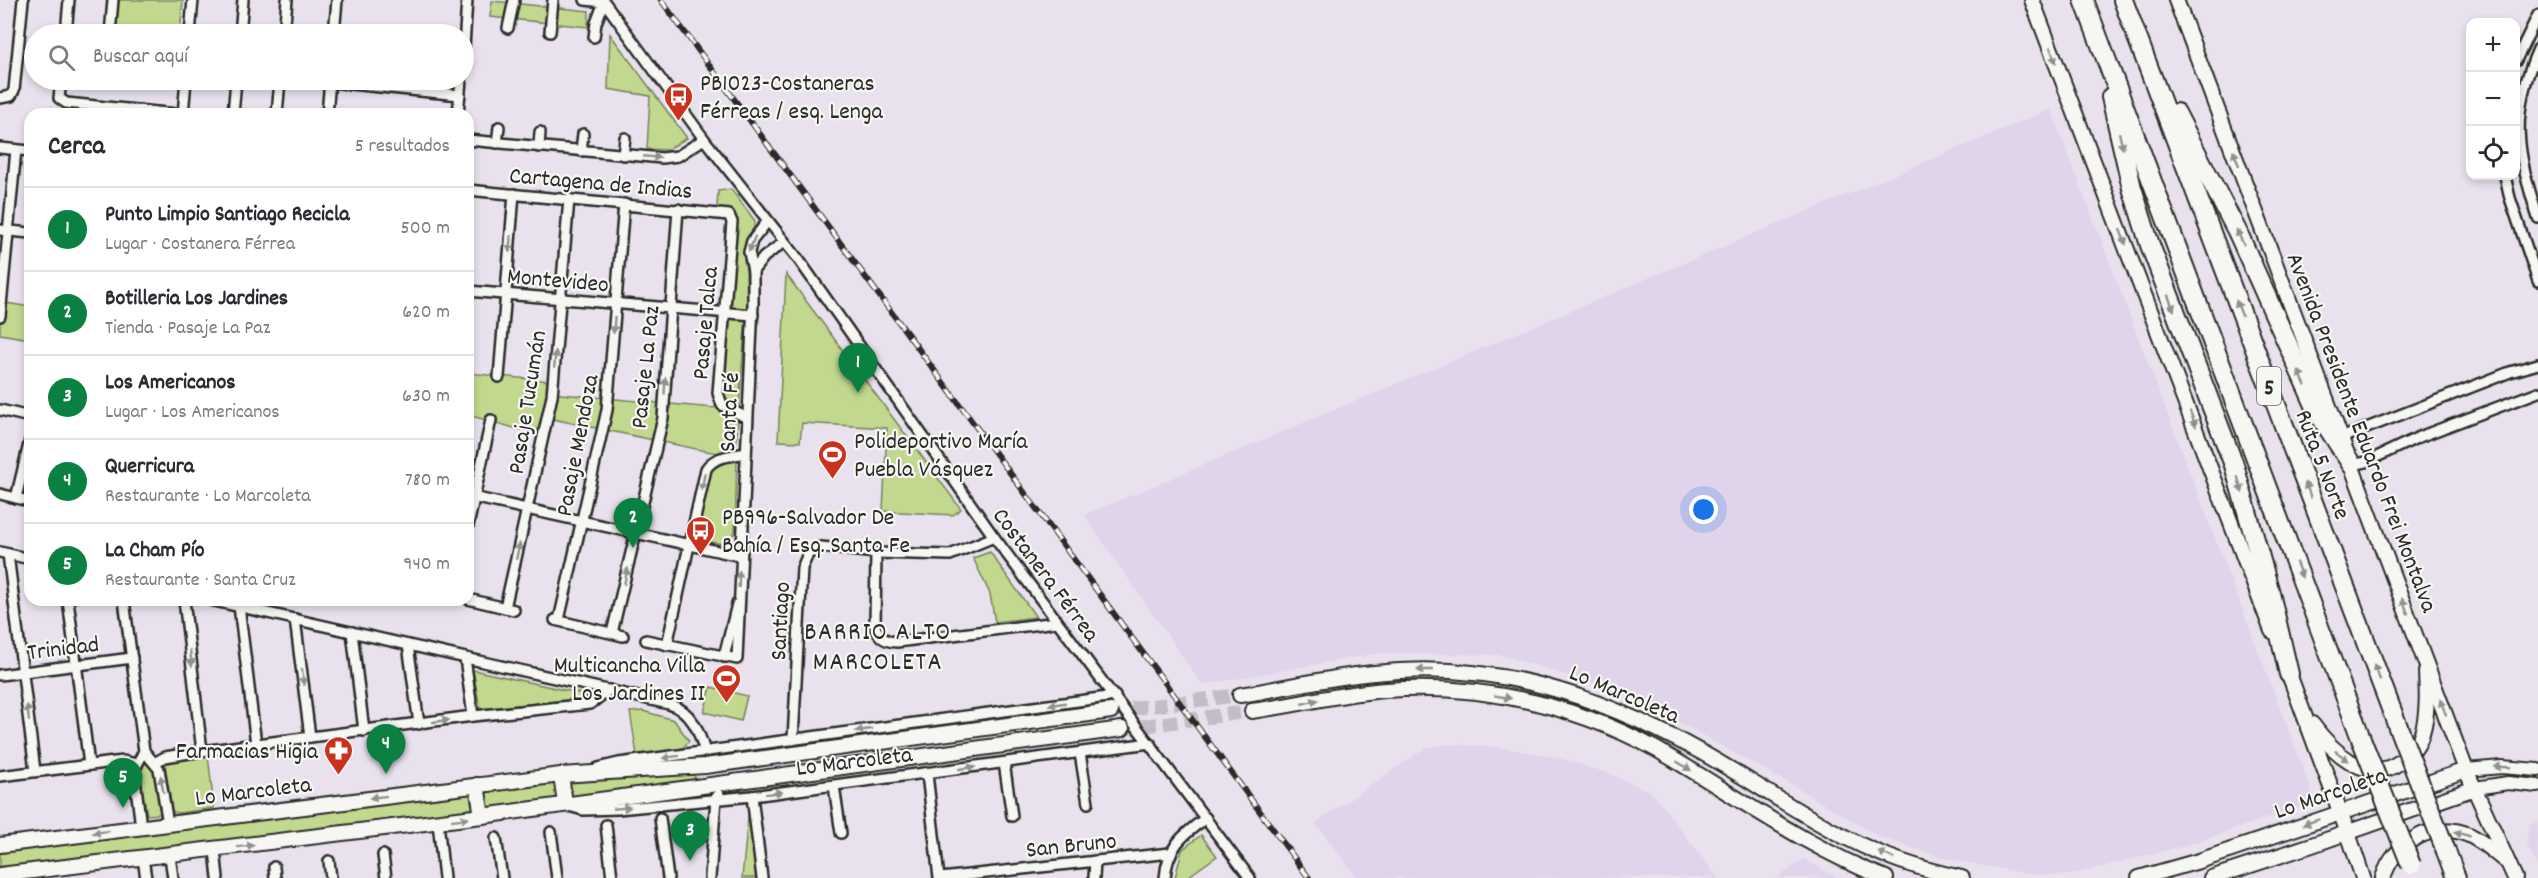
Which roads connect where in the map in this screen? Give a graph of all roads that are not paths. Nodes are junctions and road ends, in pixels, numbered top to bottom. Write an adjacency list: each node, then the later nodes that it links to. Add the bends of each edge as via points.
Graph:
1 (23, 0): 40 (street, via 14,90 11,96)
2 (69, 0): 18 (street)
3 (113, 0): 19 (street)
4 (193, 0): 20 (street)
5 (243, 0): 21 (street)
6 (287, 0): 22 (street)
7 (337, 0): 23 (street)
8 (467, 0): 24 (street)
9 (514, 0): 25 (street)
10 (553, 0): 26 (street)
11 (585, 0): 16 (street)
12 (2032, 0): 125 (main road, one-way to 125)
13 (2084, 0): 28 (highway, 5)
14 (2123, 0): 29 (highway, Ruta 5 Norte / 5)
15 (2176, 0): 89 (main road, Avenida Presidente Eduardo Frei Montalva, one-way to 15)
16 (603, 1): 27 (street); 51 (street, Costanera Férrea)
17 (2538, 15): 31 (street)
18 (67, 24)
19 (111, 24)
20 (191, 24)
21 (241, 24)
22 (285, 24)
23 (335, 24)
24 (465, 24)
25 (508, 28)
26 (550, 32)
27 (594, 37)
28 (2100, 43): 125 (highway, one-way to 125, via 2140,214 2234,465); 191 (highway, 5, one-way to 191, bridge)
29 (2140, 45): 91 (highway, one-way to 29, via 2319,414 2238,233); 218 (highway, Ruta 5 Norte / 5, one-way to 29, bridge)
30 (2538, 49): 67 (street, via 2523,91 2519,138 2523,169)
31 (2520, 52)
32 (61, 90): 41 (street, via 61,100 66,103)
33 (185, 90): 42 (street)
34 (235, 90): 43 (street)
35 (279, 90): 44 (street)
36 (329, 90): 45 (street)
37 (414, 90): 39 (street)
38 (460, 90): 39 (street)
39 (460, 95): 46 (street)
40 (0, 98)
41 (116, 108)
42 (184, 108)
43 (234, 108)
44 (278, 108)
45 (328, 108)
46 (459, 108)
47 (499, 127): 53 (street)
48 (540, 132): 54 (street)
49 (583, 134): 58 (street)
50 (625, 138): 59 (street)
51 (704, 139): 59 (street, one-way to 51, via 674,157); 68 (street, Costanera Férrea)
52 (474, 141): 53 (street)
53 (497, 143): 54 (street)
54 (539, 147): 58 (street)
55 (0, 148): 56 (street)
56 (16, 150): 57 (street); 69 (street)
57 (24, 151)
58 (581, 151): 59 (street)
59 (623, 154)
60 (2506, 180): 73 (street)
61 (474, 191): 62 (street, Cartagena de Indias)
62 (514, 194): 63 (street, Cartagena de Indias); 75 (street, one-way to 75)
63 (569, 199): 64 (street, Cartagena de Indias); 76 (street, Pasaje Tucumán)
64 (624, 204): 65 (street, Cartagena de Indias); 77 (street, Pasaje Mendoza)
65 (678, 209): 66 (street, Cartagena de Indias); 78 (street, Pasaje La Paz)
66 (730, 216): 79 (street, Pasaje Talca)
67 (2538, 218)
68 (767, 222): 71 (street, Costanera Férrea); 72 (street, Santa Fé, one-way to 72, via 750,246)
69 (4, 230): 70 (street); 81 (street)
70 (24, 232)
71 (784, 242): 72 (street); 99 (street, Costanera Férrea)
72 (753, 271): 80 (street, Santa Fé)
73 (2538, 281)
74 (474, 291): 75 (street, Montevideo)
75 (506, 294): 76 (street, Montevideo); 83 (street)
76 (561, 299): 77 (street, Montevideo); 96 (street, Pasaje Tucumán, one-way to 76, via 550,405)
77 (615, 304): 78 (street, Montevideo); 97 (street, Pasaje Mendoza, one-way to 97, via 607,410)
78 (670, 309): 79 (street, Montevideo); 98 (street, Pasaje La Paz, one-way to 78, via 664,411)
79 (725, 314): 80 (street, Montevideo); 87 (street, Pasaje Talca, via 718,399)
80 (753, 315): 87 (street, Santa Fé)
81 (0, 316)
82 (2538, 364): 89 (street)
83 (499, 377)
84 (2538, 392): 91 (street)
85 (0, 410): 86 (street)
86 (24, 416)
87 (747, 418): 90 (street, Santa Fé)
88 (491, 420): 93 (street)
89 (2341, 438): 91 (main road, Avenida Presidente Eduardo Frei Montalva)
90 (746, 453): 100 (street, one-way to 100, via 710,462); 103 (street, Santa Fé)
91 (2352, 465): 122 (main road, Avenida Presidente Eduardo Frei Montalva, one-way to 91)
92 (24, 475): 94 (street, via 20,499)
93 (474, 485)
94 (0, 494)
95 (474, 497): 96 (street)
96 (527, 509): 97 (street); 105 (street, Pasaje Tucumán, one-way to 96, via 509,609)
97 (581, 522): 98 (street); 114 (street, Pasaje Mendoza, via 556,620)
98 (636, 535): 100 (street); 114 (street, Pasaje La Paz, one-way to 98)
99 (994, 537): 102 (street, Santiago, via 950,555); 112 (street, Costanera Férrea)
100 (689, 546): 103 (street); 118 (street)
101 (4, 553): 104 (street); 124 (street)
102 (876, 553): 112 (street, via 875,626 886,640 897,642); 138 (street, Santiago, via 821,547 808,554 803,563)
103 (740, 556): 106 (street, Santa Fé, one-way to 103)
104 (24, 558)
105 (474, 600)
106 (738, 602): 119 (street); 119 (street, via 737,659)
107 (69, 606): 123 (street)
108 (125, 606): 120 (street)
109 (185, 606): 142 (street, one-way to 142)
110 (239, 606): 111 (street); 139 (street)
111 (296, 619): 113 (street); 137 (street, one-way to 137)
112 (1057, 622): 129 (street, Costanera Férrea)
113 (352, 632): 117 (street); 136 (street)
114 (612, 633): 115 (street)
115 (622, 636)
116 (646, 640): 118 (street)
117 (408, 645): 121 (street); 134 (street)
118 (667, 645): 119 (street)
119 (724, 657)
120 (132, 658): 123 (street, Trinidad); 141 (street)
121 (465, 658): 127 (street); 133 (street)
122 (2425, 661): 132 (main road, one-way to 122, via 2331,748 2350,762 2371,769 2391,768 2409,755 2423,732); 149 (main road, Avenida Presidente Eduardo Frei Montalva, one-way to 122)
123 (77, 665): 124 (street, Trinidad); 148 (street)
124 (22, 672): 126 (street, Trinidad); 151 (street, one-way to 124)
125 (2289, 674): 132 (main road)
126 (0, 675)
127 (609, 690): 133 (street, via 590,704); 143 (street, via 681,708 696,726)
128 (1240, 695): 165 (main road, Lo Marcoleta, one-way to 128, via 1699,751 1622,712 1568,691 1511,678 1456,671 1402,671 1347,676)
129 (1115, 696): 138 (street, Lo Marcoleta, one-way to 138); 140 (street, Costanera Férrea)
130 (1111, 711): 154 (main road, Lo Marcoleta, via 716,764)
131 (1252, 711): 171 (main road, Lo Marcoleta, one-way to 171, via 1387,690 1447,690 1516,699 1619,731)
132 (2303, 713): 166 (main road)
133 (472, 716): 134 (street, one-way to 133)
134 (419, 724): 136 (street)
135 (1122, 729): 156 (main road, Lo Marcoleta)
136 (364, 731): 137 (street)
137 (310, 737): 139 (street)
138 (793, 740): 143 (street, Lo Marcoleta)
139 (256, 744): 142 (street)
140 (1150, 744): 144 (street, Lo Marcoleta); 170 (street, Costanera Férrea)
141 (144, 751): 145 (street); 147 (street)
142 (202, 751): 145 (street)
143 (705, 752): 154 (street, Lo Marcoleta, one-way to 154, via 602,766)
144 (1080, 753): 146 (street, Lo Marcoleta); 164 (street)
145 (156, 762): 174 (street, one-way to 145)
146 (1004, 763): 153 (street, Lo Marcoleta, one-way to 146); 168 (street)
147 (136, 764): 148 (street, via 123,761); 176 (street, via 134,778)
148 (89, 765): 151 (street)
149 (2466, 770): 150 (street, Lo Marcoleta, one-way to 149); 160 (main road, Avenida Presidente Eduardo Frei Montalva); 166 (main road, Lo Marcoleta)
150 (2538, 770)
151 (35, 771): 155 (street)
152 (561, 774): 154 (main road, Lo Marcoleta); 157 (main road, Lo Marcoleta); 163 (main road)
153 (927, 774): 158 (street, Lo Marcoleta); 208 (street)
154 (583, 775)
155 (0, 776)
156 (727, 783): 162 (street); 163 (main road, Lo Marcoleta)
157 (477, 785): 167 (main road); 174 (main road, Lo Marcoleta, one-way to 174)
158 (834, 786): 161 (street, Lo Marcoleta, one-way to 158); 179 (street)
159 (2538, 786): 160 (street, Lo Marcoleta, via 2508,783)
160 (2475, 788): 178 (main road, Lo Marcoleta); 192 (main road, Avenida Presidente Eduardo Frei Montalva)
161 (752, 796): 162 (street, Lo Marcoleta); 207 (street)
162 (716, 798): 163 (street, Lo Marcoleta, one-way to 162, via 583,810); 206 (street)
163 (565, 803): 167 (main road, Lo Marcoleta)
164 (1088, 803)
165 (1789, 805): 171 (main road); 172 (main road, Lo Marcoleta)
166 (2340, 812): 178 (main road); 214 (main road, Lo Marcoleta, one-way to 214)
167 (482, 816): 173 (main road, Lo Marcoleta, one-way to 167)
168 (1012, 816)
169 (660, 818): 205 (street)
170 (1206, 818): 184 (street, via 1183,835); 211 (street, Costanera Férrea)
171 (1774, 820): 180 (main road, Lo Marcoleta)
172 (1815, 820): 180 (main road); 213 (main road, Lo Marcoleta, one-way to 172, via 1895,859)
173 (438, 822): 183 (main road, Lo Marcoleta, one-way to 173); 201 (street)
174 (168, 824): 176 (main road, Lo Marcoleta)
175 (606, 825): 204 (street)
176 (141, 827): 182 (main road, Lo Marcoleta, one-way to 182)
177 (551, 832): 203 (street)
178 (2348, 832): 215 (main road, Lo Marcoleta); 216 (main road)
179 (841, 833)
180 (1801, 836): 212 (main road, Lo Marcoleta, via 1844,861)
181 (496, 838): 202 (street)
182 (0, 845)
183 (214, 850): 186 (main road, Lo Marcoleta); 197 (street)
184 (1170, 854): 189 (street, San Bruno); 210 (street)
185 (383, 855): 200 (street)
186 (170, 856): 187 (main road, Lo Marcoleta); 196 (street)
187 (143, 859): 194 (main road, Lo Marcoleta); 195 (street)
188 (328, 861): 199 (street)
189 (1095, 861): 193 (street, San Bruno); 209 (street)
190 (274, 867): 198 (street)
191 (2413, 871)
192 (2512, 872): 217 (main road, one-way to 217, via 2477,839 2439,831 2420,835 2403,846)
193 (1024, 874): 208 (street, San Bruno)
194 (1, 877)
195 (146, 878)
196 (172, 878)
197 (218, 878)
198 (275, 878)
199 (331, 878)
200 (386, 878)
201 (444, 878)
202 (501, 878)
203 (557, 878)
204 (612, 878)
205 (668, 878)
206 (710, 878)
207 (762, 878)
208 (940, 878)
209 (1094, 878)
210 (1165, 878)
211 (1250, 878)
212 (1886, 878)
213 (1962, 878)
214 (2139, 878)
215 (2211, 878)
216 (2363, 878)
217 (2383, 878)
218 (2456, 878)

